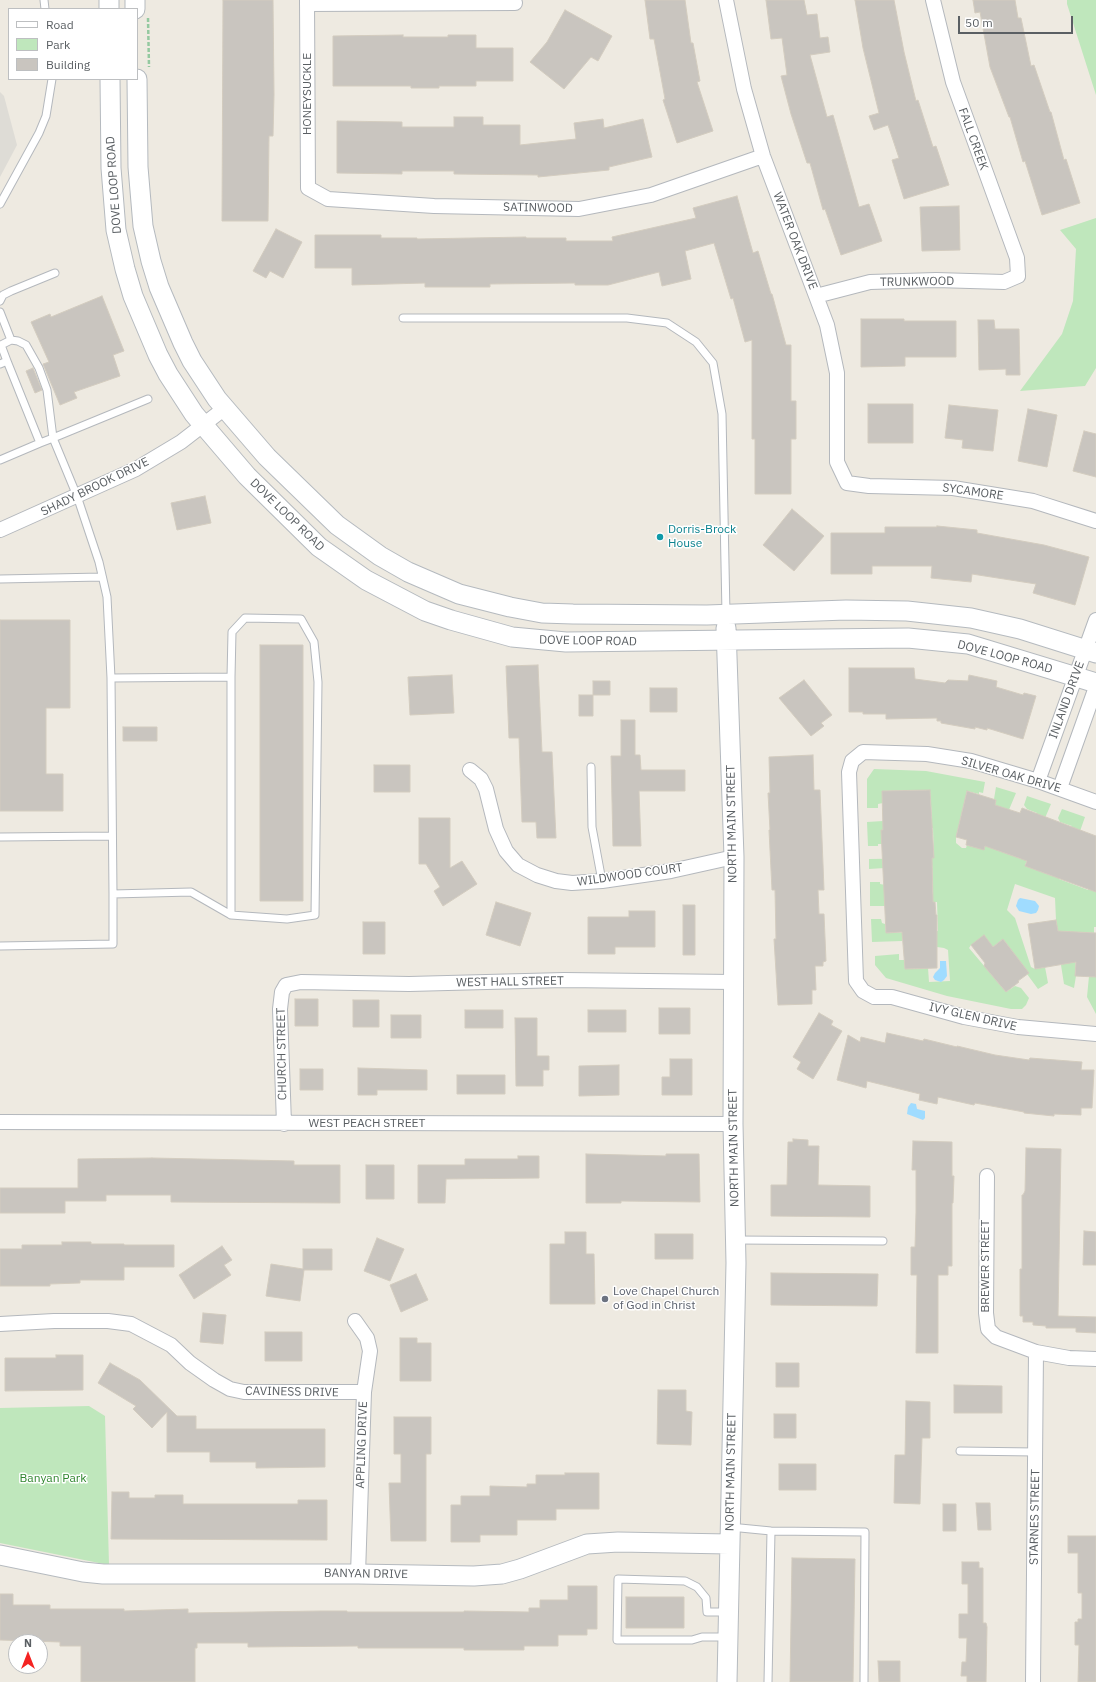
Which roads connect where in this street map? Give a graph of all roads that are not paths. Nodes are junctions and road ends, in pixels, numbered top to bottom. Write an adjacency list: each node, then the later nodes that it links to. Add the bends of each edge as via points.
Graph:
1 (135, 0): 6 (main road)
2 (726, 0): 10 (street, WATER OAK DRIVE, via 744,89)
3 (933, 0): 14 (street, FALL CREEK, via 953,82 1017,258)
4 (307, 2): 5 (street); 11 (street, HONEYSUCKLE)
5 (515, 3)
6 (142, 12)
7 (143, 75): 23 (main road, DOVE LOOP ROAD, via 140,197 151,261 168,312 183,343 204,380)
8 (52, 80): 12 (lane, via 46,116 39,133)
9 (110, 80): 24 (main road, DOVE LOOP ROAD, via 113,200 116,230 125,269 143,322 158,355)
10 (763, 156): 11 (street, SATINWOOD, via 651,195 579,209 434,206 328,200); 15 (street, WATER OAK DRIVE)
11 (308, 188)
12 (0, 204)
13 (55, 273): 16 (lane, via 7,293)
14 (1018, 276): 15 (street, TRUNKWOOD, via 1004,282 870,282)
15 (816, 296): 28 (street, WATER OAK DRIVE, via 827,325 837,373 837,462)
16 (0, 300)
17 (0, 312): 19 (lane)
18 (403, 318): 34 (lane, via 626,318 667,323 696,342 713,363 722,414)
19 (11, 340): 20 (lane, via 1,345); 25 (lane, via 26,345 39,368 47,390)
20 (7, 360): 21 (lane); 26 (lane)
21 (0, 364)
22 (148, 399): 25 (lane)
23 (225, 408): 24 (street, SHADY BROOK DRIVE); 34 (main road, DOVE LOOP ROAD, via 267,457 337,525 380,556 436,585 489,602 542,613)
24 (203, 425): 29 (street, SHADY BROOK DRIVE, via 181,442 136,469); 36 (main road, DOVE LOOP ROAD, via 247,476 319,547 366,580 425,611 482,630 542,641)
25 (53, 438): 26 (lane); 29 (lane)
26 (40, 443): 27 (lane)
27 (0, 460)
28 (847, 483): 30 (street, SYCAMORE, via 868,486 953,488 1033,501)
29 (76, 496): 31 (street, SHADY BROOK DRIVE); 32 (lane)
30 (1096, 521)
31 (0, 530)
32 (102, 577): 33 (lane); 39 (lane, via 107,597)
33 (0, 579)
34 (726, 614): 36 (main road, NORTH MAIN STREET); 37 (main road, DOVE LOOP ROAD, via 846,610 914,611 978,619 1020,629)
35 (1096, 620): 37 (street, INLAND DRIVE)
36 (727, 640): 38 (main road, DOVE LOOP ROAD, via 908,638 968,644); 50 (main road, NORTH MAIN STREET)
37 (1090, 652): 38 (street, INLAND DRIVE)
38 (1075, 677): 41 (main road, DOVE LOOP ROAD); 45 (street, INLAND DRIVE)
39 (111, 678): 40 (lane); 48 (lane)
40 (231, 678): 53 (lane); 53 (lane, via 232,632 245,618 301,619 314,642 318,682 315,914 287,919)
41 (1096, 683)
42 (1096, 687): 46 (street, INLAND DRIVE)
43 (591, 767): 51 (lane, via 592,827)
44 (470, 770): 51 (street, WILDWOOD COURT, via 481,779 496,829 506,850 518,865 556,881)
45 (1038, 781): 46 (street, SILVER OAK DRIVE); 55 (street, SILVER OAK DRIVE, via 971,761 927,754 863,752 852,761 849,772)
46 (1060, 788): 47 (street, SILVER OAK DRIVE)
47 (1096, 802)
48 (112, 836): 49 (lane); 52 (lane)
49 (0, 837)
50 (734, 857): 51 (street, WILDWOOD COURT, via 671,871); 56 (main road, NORTH MAIN STREET)
51 (602, 881)
52 (113, 894): 53 (lane, via 191,892); 54 (lane, via 113,944)
53 (231, 914)
54 (0, 946)
55 (856, 981): 58 (street, IVY GLEN DRIVE, via 863,991 874,997 892,998 964,1017 1018,1027)
56 (733, 982): 57 (street, WEST HALL STREET, via 564,980 408,984 301,982); 61 (main road, NORTH MAIN STREET)
57 (286, 985): 60 (street, CHURCH STREET, via 282,992 280,1009)
58 (1096, 1034)
59 (0, 1122): 60 (street, WEST PEACH STREET)
60 (284, 1124): 61 (street, WEST PEACH STREET)
61 (733, 1124): 63 (main road, NORTH MAIN STREET)
62 (987, 1176): 67 (street, BREWER STREET, via 988,1328 996,1338)
63 (735, 1240): 64 (lane); 73 (main road, NORTH MAIN STREET)
64 (883, 1241)
65 (354, 1321): 69 (street, APPLING DRIVE, via 367,1338 370,1350)
66 (0, 1324): 69 (street, CAVINESS DRIVE, via 54,1321 108,1321 131,1324 171,1345 190,1363 230,1389 244,1392)
67 (1036, 1352): 68 (street, BREWER STREET, via 1069,1358); 71 (street, STARNES STREET)
68 (1096, 1359)
69 (364, 1392): 75 (street, APPLING DRIVE)
70 (960, 1451): 71 (lane)
71 (1035, 1452): 81 (street, STARNES STREET)
72 (771, 1531): 73 (lane); 79 (lane); 80 (lane, via 865,1532)
73 (730, 1535): 75 (main road, BANYAN DRIVE, via 587,1544 502,1574); 76 (main road, NORTH MAIN STREET)
74 (0, 1555): 75 (main road, BANYAN DRIVE, via 103,1574)
75 (358, 1574)
76 (728, 1612): 77 (main road, NORTH MAIN STREET); 77 (lane, via 707,1612 706,1598 697,1587 686,1581 618,1579 618,1640 692,1640 702,1637)
77 (727, 1637): 78 (main road, NORTH MAIN STREET)
78 (727, 1682)
79 (768, 1682)
80 (864, 1682)
81 (1033, 1682)

